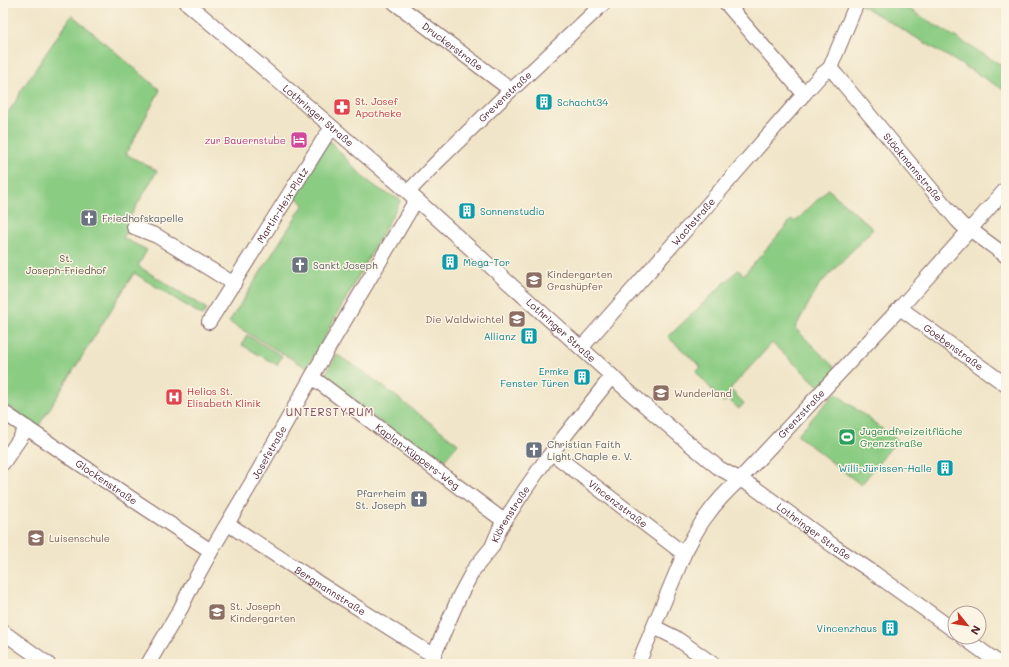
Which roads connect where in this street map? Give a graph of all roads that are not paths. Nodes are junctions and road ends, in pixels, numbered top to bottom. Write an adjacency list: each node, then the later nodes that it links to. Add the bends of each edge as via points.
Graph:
1 (187, 3): 9 (street, Lothringer Straße)
2 (395, 3): 7 (street, Druckerstraße)
3 (604, 3): 7 (street, Grevenstraße)
4 (726, 3): 8 (street)
5 (856, 5): 6 (street)
6 (830, 68): 8 (street); 13 (street, Stöckmannstraße, via 957,220)
7 (511, 90): 11 (street, Grevenstraße, via 432,166)
8 (804, 94): 18 (street, Wachstraße)
9 (332, 128): 11 (street, Lothringer Straße); 15 (street, Martin-Heix-Platz)
10 (1006, 190): 13 (street, Grenzstraße)
11 (412, 196): 18 (street, Lothringer Straße); 20 (street, Josefstraße)
12 (134, 227): 15 (street, via 157,236)
13 (971, 230): 14 (street, Stöckmannstraße); 16 (street, Grenzstraße)
14 (1006, 256)
15 (234, 284): 17 (street, Martin-Heix-Platz)
16 (900, 308): 21 (street, Goebenstraße); 26 (street, Grenzstraße)
17 (210, 322)
18 (581, 348): 19 (street, Lothringer Straße)
19 (612, 376): 24 (street, Klörenstraße); 26 (street, Lothringer Straße, via 697,450)
20 (312, 377): 27 (street, Kaplan-Küppers-Weg); 28 (street, Josefstraße)
21 (1006, 385)
22 (3, 412): 23 (street, Glockenstraße)
23 (27, 428): 25 (street); 29 (street, Glockenstraße)
24 (552, 453): 27 (street, Klörenstraße); 30 (street, Vincenzstraße)
25 (3, 463)
26 (739, 480): 30 (street, Grenzstraße, via 708,514); 31 (street, Lothringer Straße, via 755,488)
27 (504, 521): 35 (street, Klörenstraße, via 492,547 467,581)
28 (228, 524): 29 (street, Josefstraße); 35 (street, Bergmannstraße, via 426,651)
29 (211, 551): 37 (street, Josefstraße)
30 (684, 554): 32 (street, Grenzstraße)
31 (947, 625)
32 (654, 627): 38 (street, Grenzstraße); 39 (street, via 676,638)
33 (3, 632): 36 (street)
34 (974, 645): 40 (street)
35 (432, 659)
36 (48, 664)
37 (148, 664)
38 (638, 664)
39 (713, 664)
40 (1000, 664)

